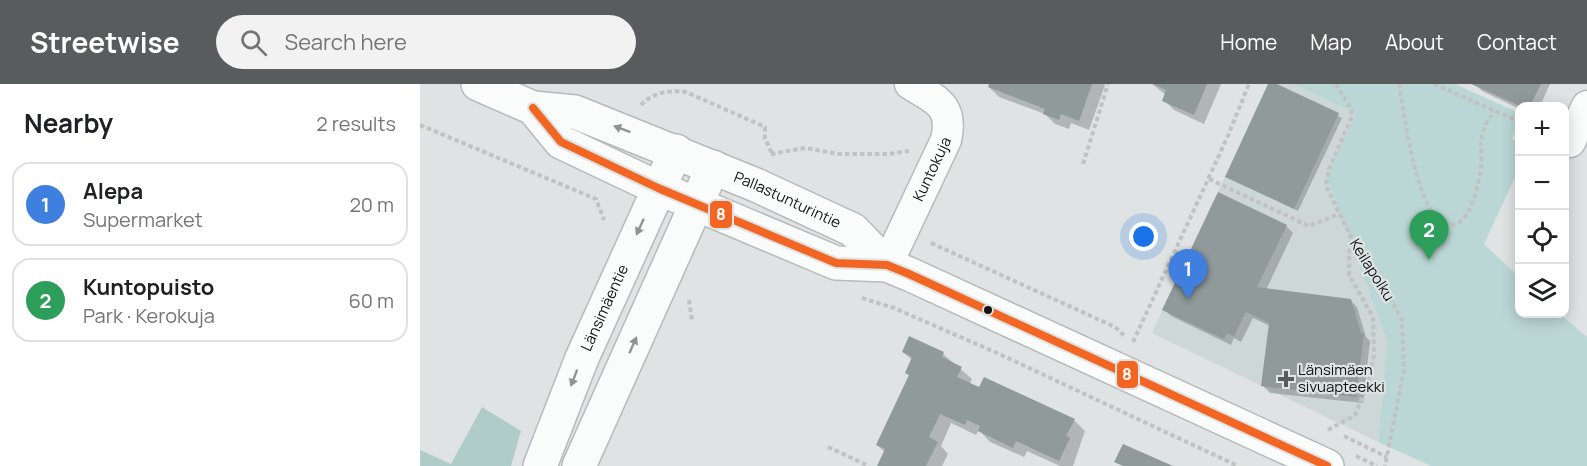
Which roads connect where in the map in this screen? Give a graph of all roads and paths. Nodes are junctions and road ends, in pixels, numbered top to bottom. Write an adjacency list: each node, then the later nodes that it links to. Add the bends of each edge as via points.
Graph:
1 (478, 84): 10 (street)
2 (910, 84): 14 (street, Kuntokuja, via 944,108 949,116)
3 (1108, 84): 17 (path)
4 (1249, 84): 19 (path)
5 (1336, 84): 22 (path, Keilapolku, via 1352,116 1326,186)
6 (1399, 84): 11 (path, via 1420,189 1430,212 1448,226 1457,225 1470,207 1480,177 1481,133)
7 (1434, 84): 11 (path)
8 (1587, 106): 15 (street)
9 (639, 107): 14 (path, via 655,95 686,92 765,127 770,154 805,148 839,154 888,154)
10 (533, 108): 16 (street, Pallastunturintie, one-way to 10, via 575,112); 20 (street, Pallastunturintie, via 561,142)
11 (1495, 111): 12 (path)
12 (1515, 120)
13 (420, 125): 23 (path, via 596,199)
14 (946, 140): 25 (street, Kuntokuja)
15 (1574, 144)
16 (676, 151): 18 (street, Pallastunturintie); 20 (street, Länsimäentie)
17 (1083, 164)
18 (713, 167): 21 (street); 25 (street, Pallastunturintie, via 853,230)
19 (1209, 178): 22 (path, via 1309,226); 27 (path)
20 (658, 188): 21 (street, Pallastunturintie); 33 (street, Länsimäentie, one-way to 33, via 582,358)
21 (695, 204): 25 (street, Pallastunturintie, via 836,263); 34 (street, one-way to 21)
22 (1340, 213): 24 (path, Keilapolku)
23 (604, 220)
24 (1350, 235): 29 (path, via 1349,275 1373,317 1374,355 1370,380 1355,415); 32 (path, Keilapolku, via 1402,320 1404,370)
25 (887, 265): 27 (street, Pallastunturintie)
26 (853, 295): 28 (path, via 894,308)
27 (1120, 369): 28 (path); 31 (street, Pallastunturintie)
28 (1106, 403): 36 (path)
29 (1329, 429): 31 (path); 32 (path)
30 (828, 447): 35 (path)
31 (1325, 454)
32 (1387, 457): 37 (path, Keilapolku)
33 (540, 466)
34 (579, 466)
35 (869, 466)
36 (1238, 466)
37 (1385, 466)

